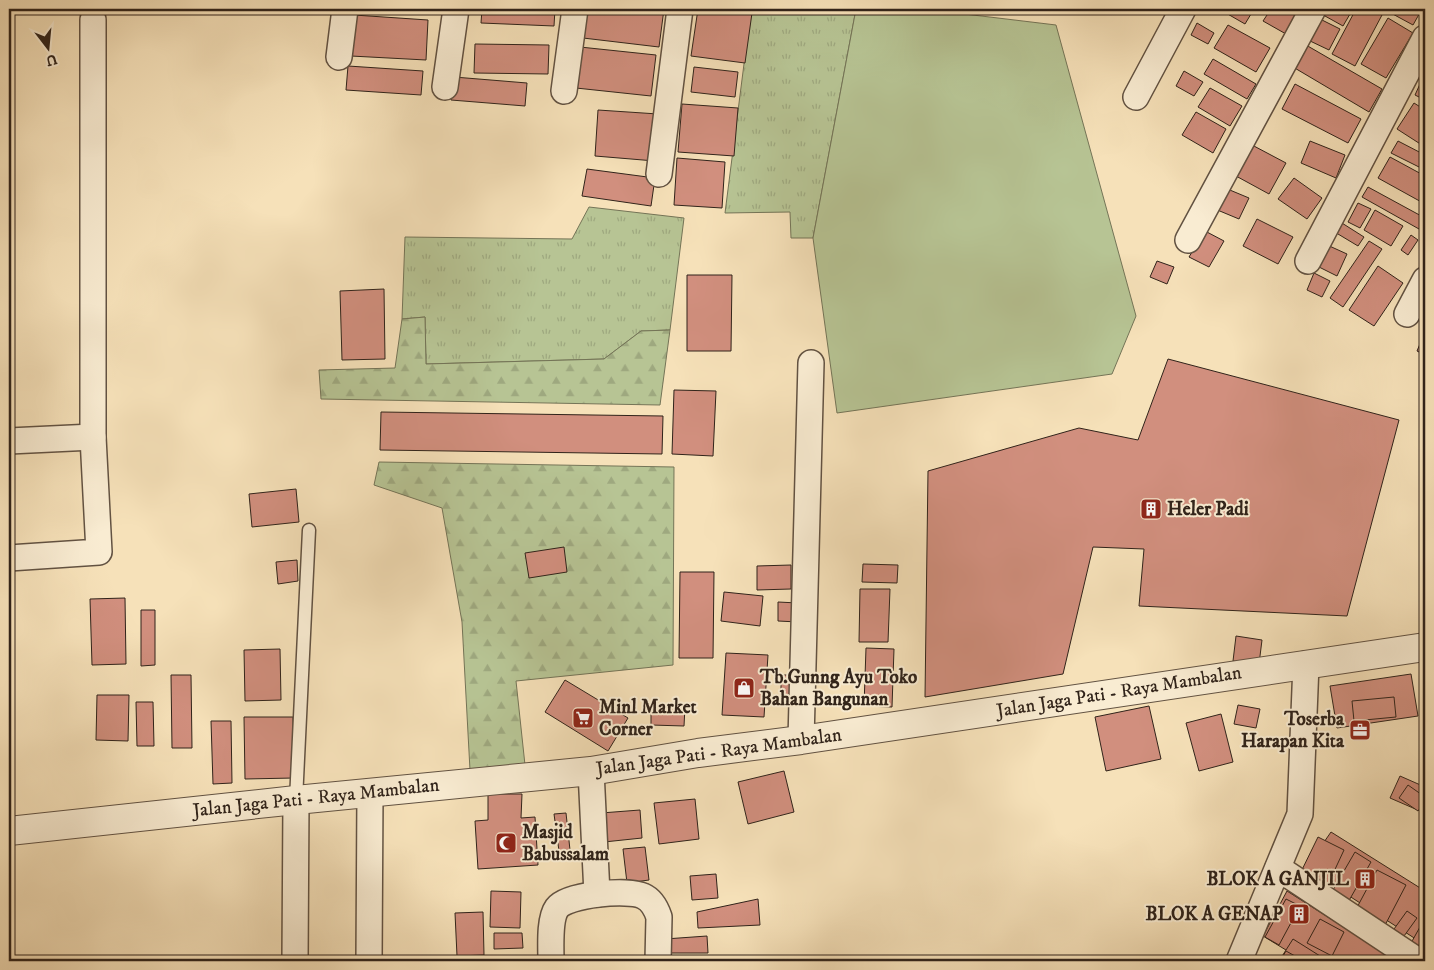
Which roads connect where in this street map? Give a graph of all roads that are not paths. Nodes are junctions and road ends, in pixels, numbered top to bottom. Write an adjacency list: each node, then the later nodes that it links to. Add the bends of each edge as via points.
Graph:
1 (345, 9): 9 (street)
2 (456, 9): 10 (street)
3 (574, 9): 11 (street)
4 (680, 9): 13 (street)
5 (1183, 9): 12 (street)
6 (1313, 9): 14 (street)
7 (93, 20): 19 (street)
8 (1425, 38): 15 (street)
9 (338, 57)
10 (445, 86)
11 (564, 91)
12 (1136, 97)
13 (659, 174)
14 (1188, 240)
15 (1308, 261)
16 (1425, 280): 17 (street)
17 (1407, 314)
18 (811, 363): 25 (street)
19 (93, 437): 20 (street); 22 (street, via 99,552)
20 (9, 441)
21 (309, 530): 28 (lane)
22 (9, 558)
23 (1425, 647): 24 (street, Jalan Jaga Pati - Raya Mambalan)
24 (1306, 664): 25 (street, Jalan Jaga Pati - Raya Mambalan); 30 (street, via 1300,814)
25 (800, 740): 26 (street, Jalan Jaga Pati - Raya Mambalan)
26 (590, 771): 27 (street, Jalan Jaga Pati - Raya Mambalan); 31 (street)
27 (370, 792): 28 (street, Jalan Jaga Pati - Raya Mambalan); 33 (street)
28 (296, 800): 29 (street, Jalan Jaga Pati - Raya Mambalan); 32 (street)
29 (9, 830)
30 (1278, 868): 36 (street); 37 (street)
31 (597, 894): 34 (street, via 574,899 557,908 552,924); 35 (street, via 633,893 653,904 659,917)
32 (295, 961)
33 (369, 961)
34 (551, 961)
35 (658, 961)
36 (1239, 961)
37 (1418, 961)

